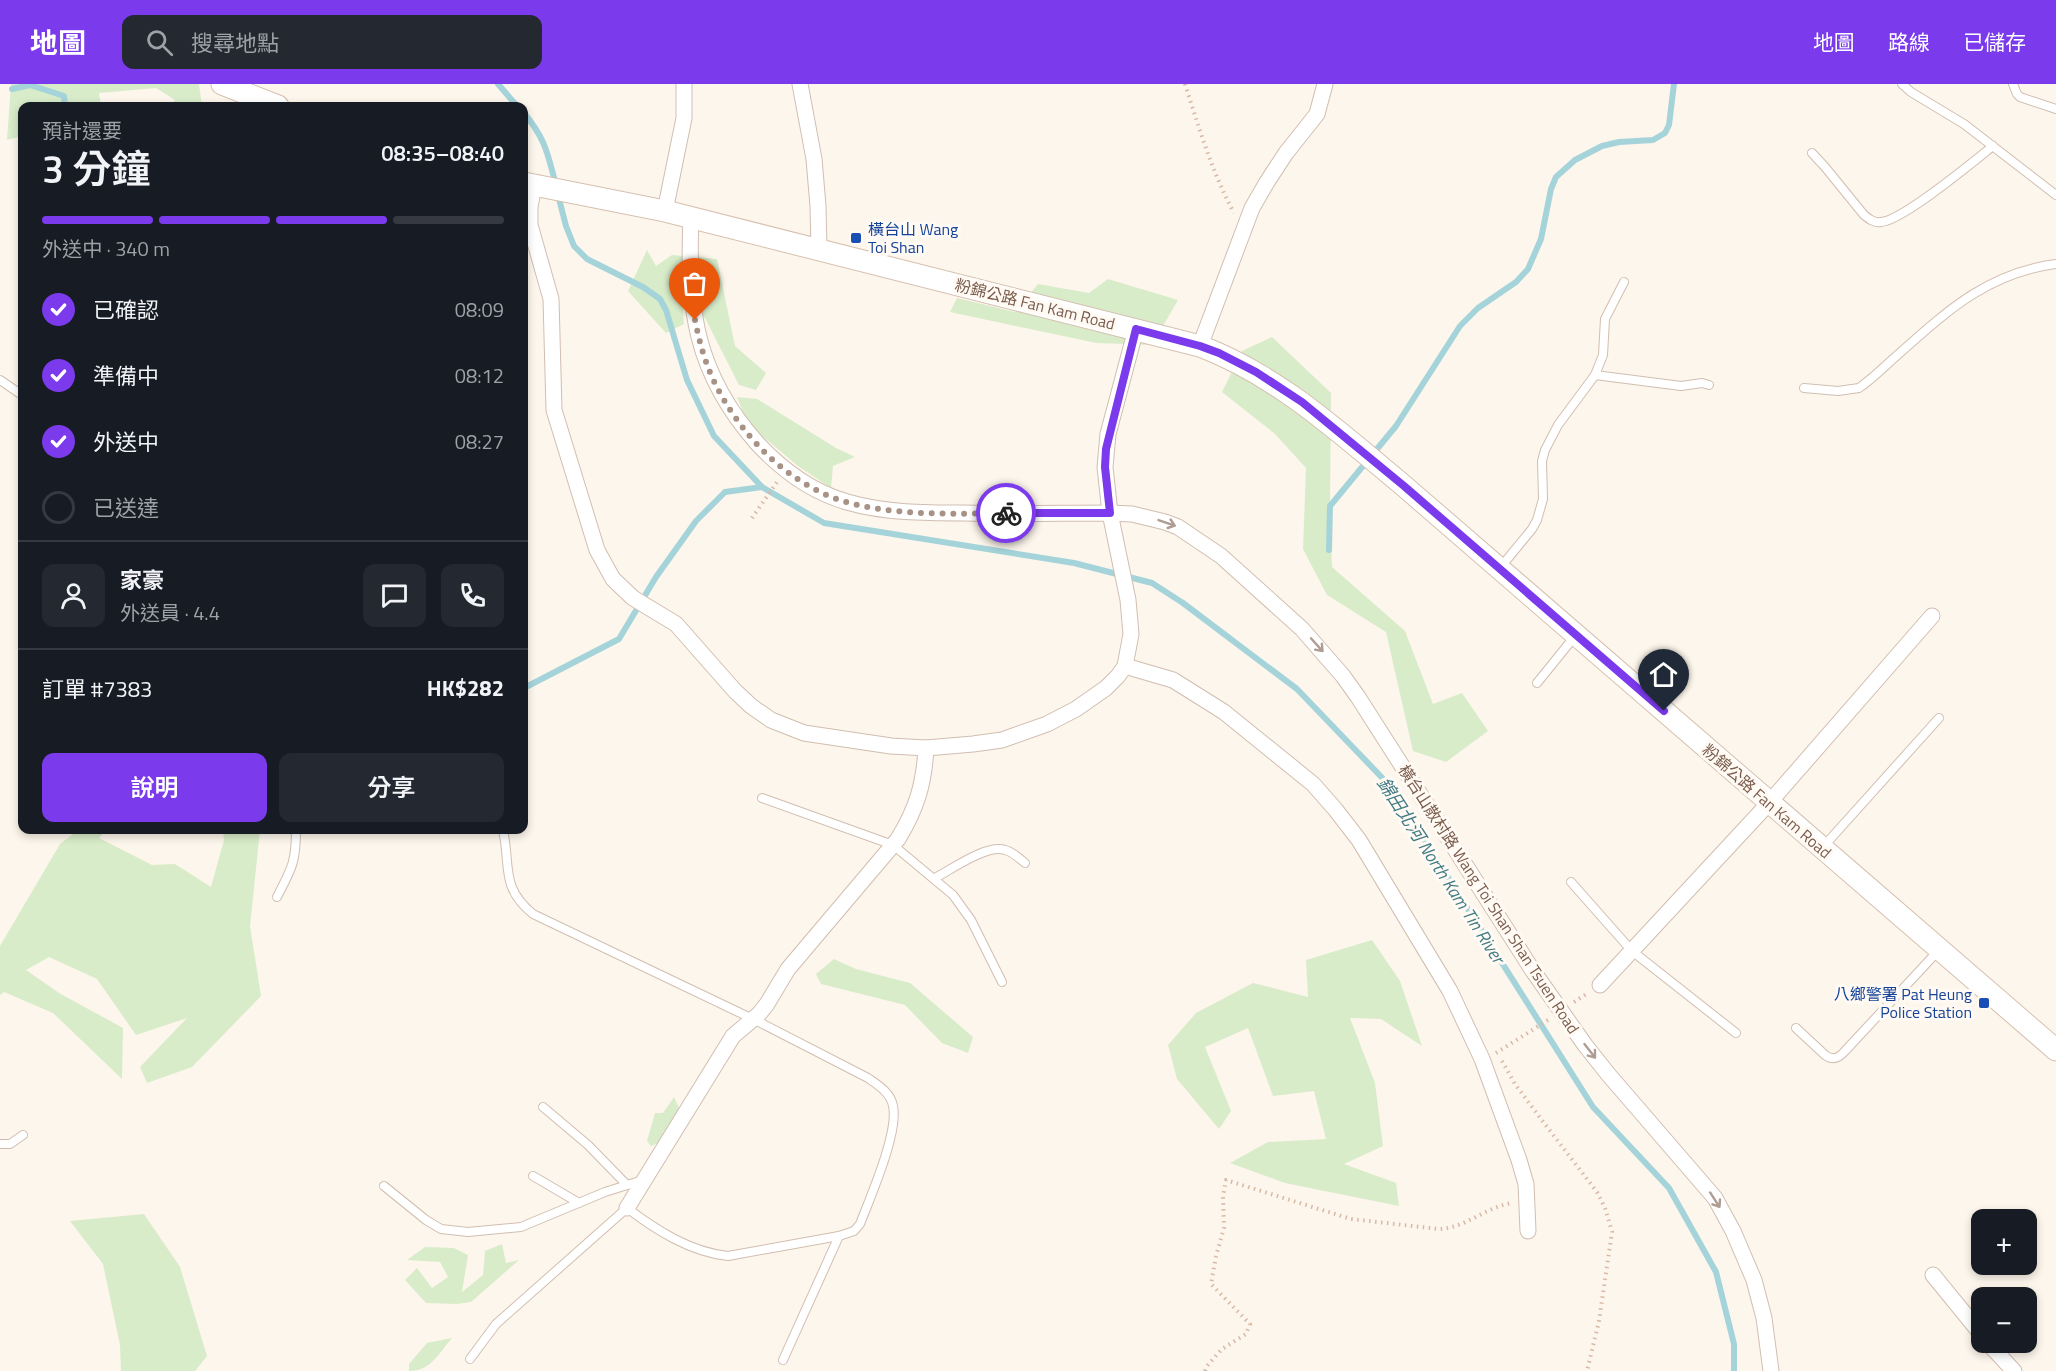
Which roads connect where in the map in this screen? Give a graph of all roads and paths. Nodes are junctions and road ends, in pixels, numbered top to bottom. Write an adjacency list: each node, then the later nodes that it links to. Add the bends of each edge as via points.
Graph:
1 (684, 84): 14 (street, via 684,118)
2 (800, 84): 17 (street, via 814,159)
3 (1185, 84): 16 (path, via 1224,193)
4 (1325, 84): 16 (street, via 1317,114 1267,182)
5 (1902, 84): 10 (lane)
6 (2013, 84): 9 (lane, via 2020,97)
7 (229, 85): 8 (main road)
8 (269, 102)
9 (2056, 109)
10 (1993, 146): 11 (lane, via 1940,188 1881,222 1864,215); 13 (lane)
11 (1812, 153)
12 (529, 184): 14 (main road, 粉錦公路 Fan Kam Road); 36 (street, via 530,225 551,298 554,410 597,550 613,579 633,598 676,624 735,691 771,720 804,733)
13 (2056, 195)
14 (665, 211): 15 (main road, 粉錦公路 Fan Kam Road)
15 (691, 218): 17 (main road, 粉錦公路 Fan Kam Road); 28 (street, 橫台山散村路 Wang Toi Shan Shan Tsuen Road, via 690,290 702,351 720,392 742,426 786,471 845,501 876,508 933,513)
16 (1243, 230): 21 (street)
17 (819, 249): 20 (main road, 粉錦公路 Fan Kam Road)
18 (2056, 264): 25 (lane, via 2013,273 1960,302 1859,388)
19 (1624, 282): 22 (lane, via 1605,319 1603,355)
20 (1136, 329): 21 (main road, 粉錦公路 Fan Kam Road); 28 (street, via 1106,449)
21 (1200, 346): 30 (main road, 粉錦公路 Fan Kam Road, via 1256,372 1302,402)
22 (1595, 375): 24 (lane, via 1682,386); 30 (lane, via 1550,438 1543,456 1540,511 1532,529)
23 (0, 380): 26 (lane)
24 (1709, 385)
25 (1804, 388)
26 (18, 392)
27 (779, 480): 29 (path)
28 (1110, 513): 33 (street, via 1128,600 1131,634); 51 (street, 橫台山散村路 Wang Toi Shan Shan Tsuen Road, one-way to 51, via 1152,518 1178,527 1221,556 1302,629 1358,697)
29 (752, 518)
30 (1500, 569): 32 (main road, 粉錦公路 Fan Kam Road)
31 (1932, 616): 38 (street)
32 (1576, 635): 34 (lane); 38 (main road, 粉錦公路 Fan Kam Road)
33 (1125, 666): 36 (street, via 1106,688 1047,724 1002,740); 63 (street, via 1173,680 1224,712 1313,784 1359,840 1450,992 1482,1059 1520,1160)
34 (1537, 683)
35 (1939, 718): 42 (lane)
36 (926, 748): 41 (street, via 919,796)
37 (762, 798): 41 (lane)
38 (1769, 803): 42 (main road, 粉錦公路 Fan Kam Road); 48 (street)
39 (296, 834): 46 (lane, via 293,865)
40 (504, 834): 52 (lane, via 516,898 533,914)
41 (893, 845): 44 (lane); 52 (street, via 796,960)
42 (1822, 849): 47 (main road, 粉錦公路 Fan Kam Road)
43 (1024, 863): 44 (lane, via 1006,850 996,849)
44 (935, 878): 49 (lane, via 971,920)
45 (1571, 882): 48 (lane)
46 (277, 897)
47 (1939, 950): 53 (lane, via 1836,1059 1825,1055); 55 (main road, 粉錦公路 Fan Kam Road)
48 (1632, 951): 50 (street); 54 (lane)
49 (1002, 982)
50 (1600, 985): 51 (path)
51 (1557, 1014): 74 (path, via 1497,1052 1515,1084 1597,1192 1612,1232); 75 (street, 橫台山散村路 Wang Toi Shan Shan Tsuen Road, one-way to 75, via 1715,1198 1754,1280)
52 (753, 1019): 60 (street, via 733,1036); 67 (lane, via 868,1078 882,1088 893,1105 887,1151 861,1224)
53 (1796, 1028)
54 (1736, 1033)
55 (2056, 1050)
56 (543, 1107): 61 (lane)
57 (23, 1135): 58 (lane, via 10,1144)
58 (0, 1144)
59 (533, 1176): 64 (lane)
60 (644, 1179): 61 (lane); 65 (street)
61 (627, 1185): 64 (lane)
62 (384, 1186): 64 (lane, via 426,1220 441,1228 468,1232 521,1227)
63 (1527, 1200): 66 (street); 73 (path, via 1499,1205 1458,1226 1439,1229 1351,1219 1226,1180 1224,1228 1211,1284 1250,1324 1246,1334 1222,1349)
64 (579, 1203)
65 (627, 1208): 67 (lane, via 673,1239 721,1256); 71 (lane, via 496,1324)
66 (1528, 1231)
67 (839, 1236): 72 (lane)
68 (1933, 1275): 69 (street)
69 (1971, 1322)
70 (1997, 1353): 76 (street)
71 (470, 1359)
72 (783, 1360)
73 (1205, 1371)
74 (1587, 1371)
75 (1771, 1371)
76 (2014, 1371)

